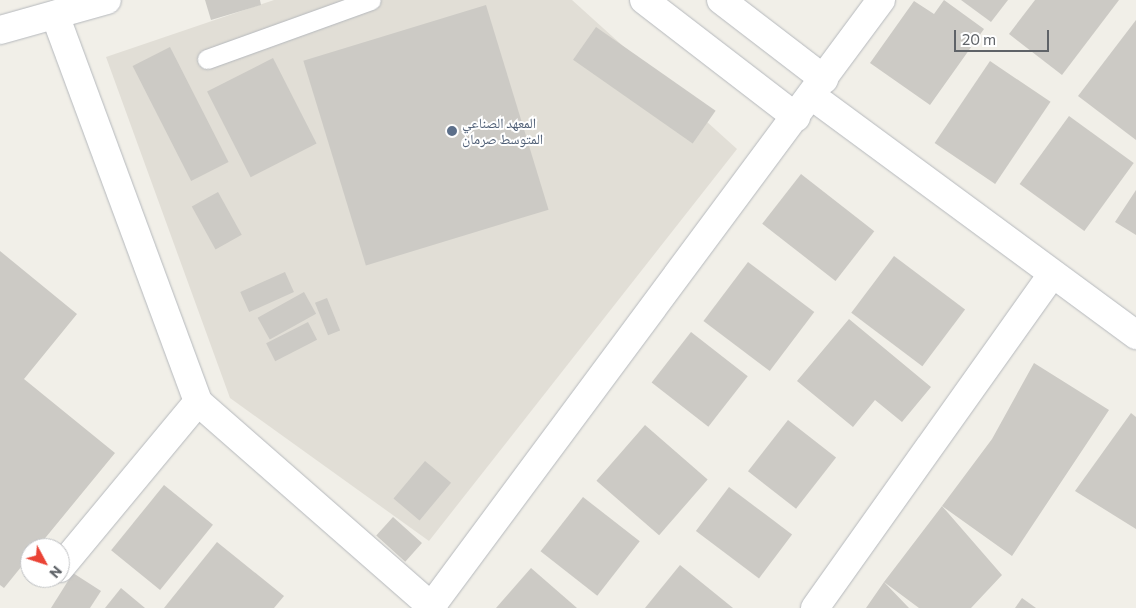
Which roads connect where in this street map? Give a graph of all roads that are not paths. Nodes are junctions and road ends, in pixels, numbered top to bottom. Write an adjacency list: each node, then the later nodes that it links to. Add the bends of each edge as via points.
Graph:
1 (107, 0): 6 (street)
2 (371, 0): 8 (lane)
3 (644, 0): 9 (street)
4 (721, 0): 9 (street)
5 (881, 0): 9 (street)
6 (55, 15): 7 (street); 12 (street)
7 (0, 30)
8 (207, 59)
9 (810, 98): 10 (street); 14 (street)
10 (1052, 275): 11 (street); 15 (street)
11 (1136, 335)
12 (198, 402): 13 (street); 14 (street)
13 (70, 556)
14 (431, 607)
15 (815, 608)

